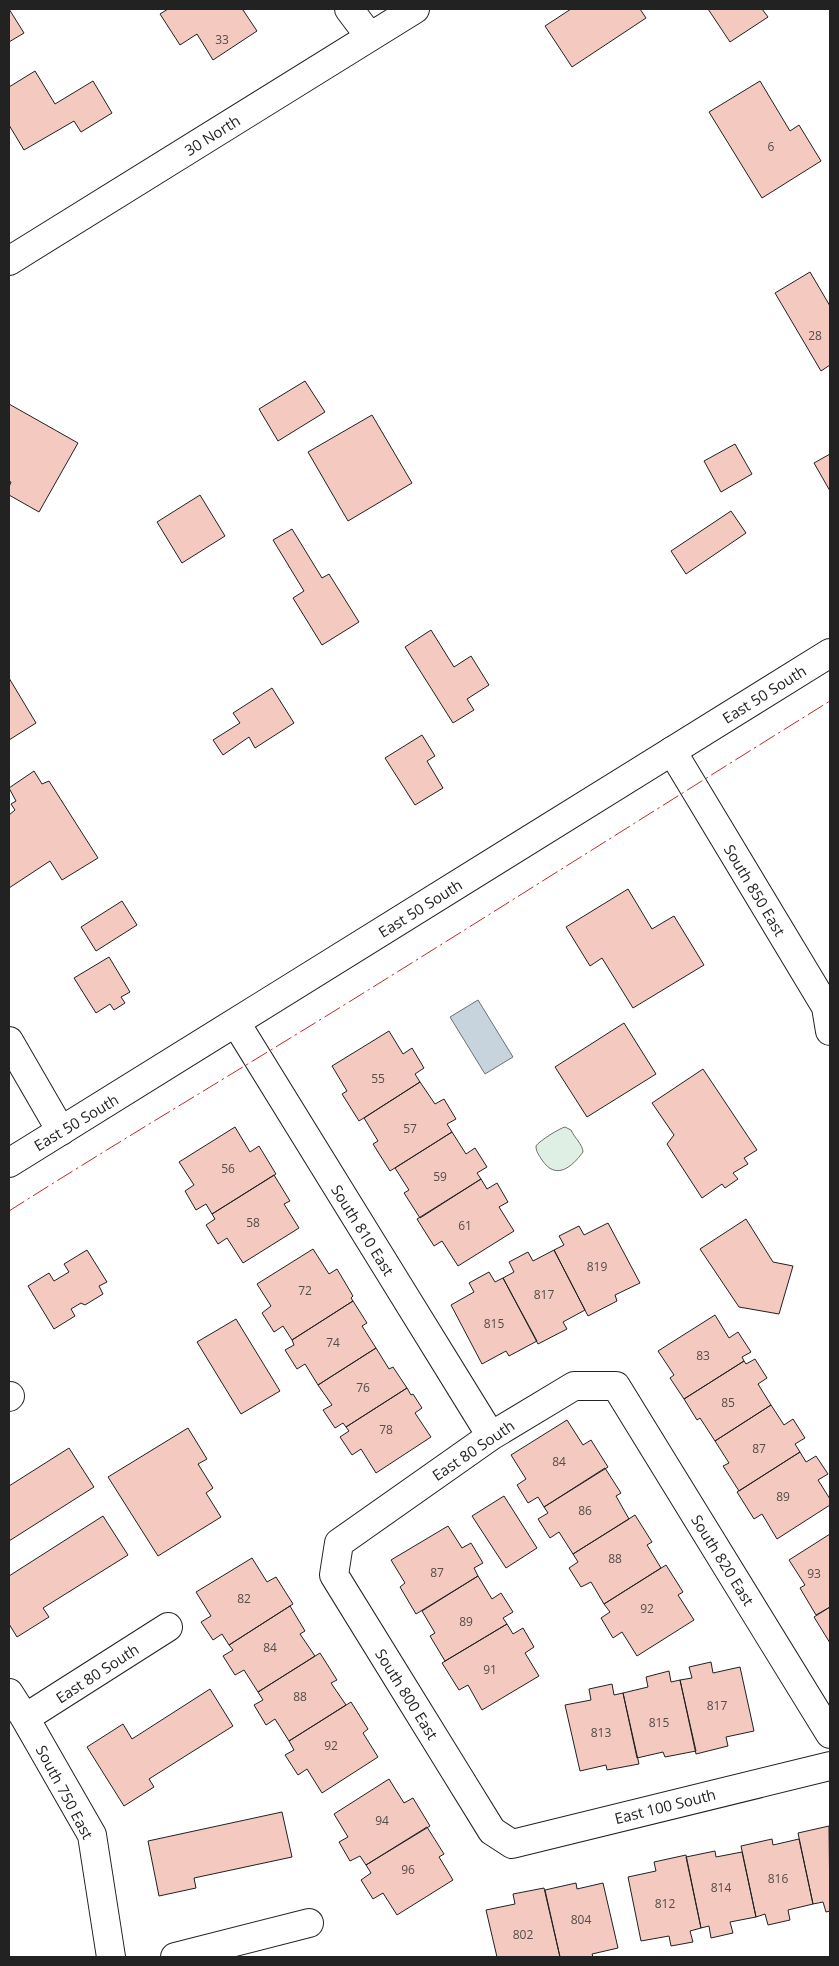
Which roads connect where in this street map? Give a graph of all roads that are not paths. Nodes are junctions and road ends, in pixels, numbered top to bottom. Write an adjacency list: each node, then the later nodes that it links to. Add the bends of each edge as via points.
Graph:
1 (350, 9): 3 (street)
2 (416, 9): 3 (street, 30 North)
3 (370, 37): 4 (street, 30 North)
4 (9, 261)
5 (830, 653): 6 (street, East 50 South)
6 (672, 751): 7 (street, East 50 South); 8 (street, South 850 East, via 826,1007)
7 (236, 1023): 10 (street, East 50 South); 13 (street, South 810 East)
8 (830, 1031)
9 (9, 1041): 10 (street)
10 (60, 1130): 11 (street, East 50 South)
11 (9, 1163)
12 (616, 1386): 13 (street, East 80 South, via 574,1386); 18 (street, South 820 East)
13 (491, 1436): 14 (street, East 80 South)
14 (340, 1543): 20 (street, South 800 East, via 334,1575 492,1831)
15 (168, 1627): 17 (street, East 80 South)
16 (9, 1693): 17 (street, South 750 East)
17 (26, 1718): 22 (street, South 750 East, via 92,1835)
18 (830, 1734)
19 (830, 1766): 20 (street, East 100 South, via 512,1844)
20 (501, 1837)
21 (309, 1923): 23 (street)
22 (111, 1957)
23 (175, 1957)

